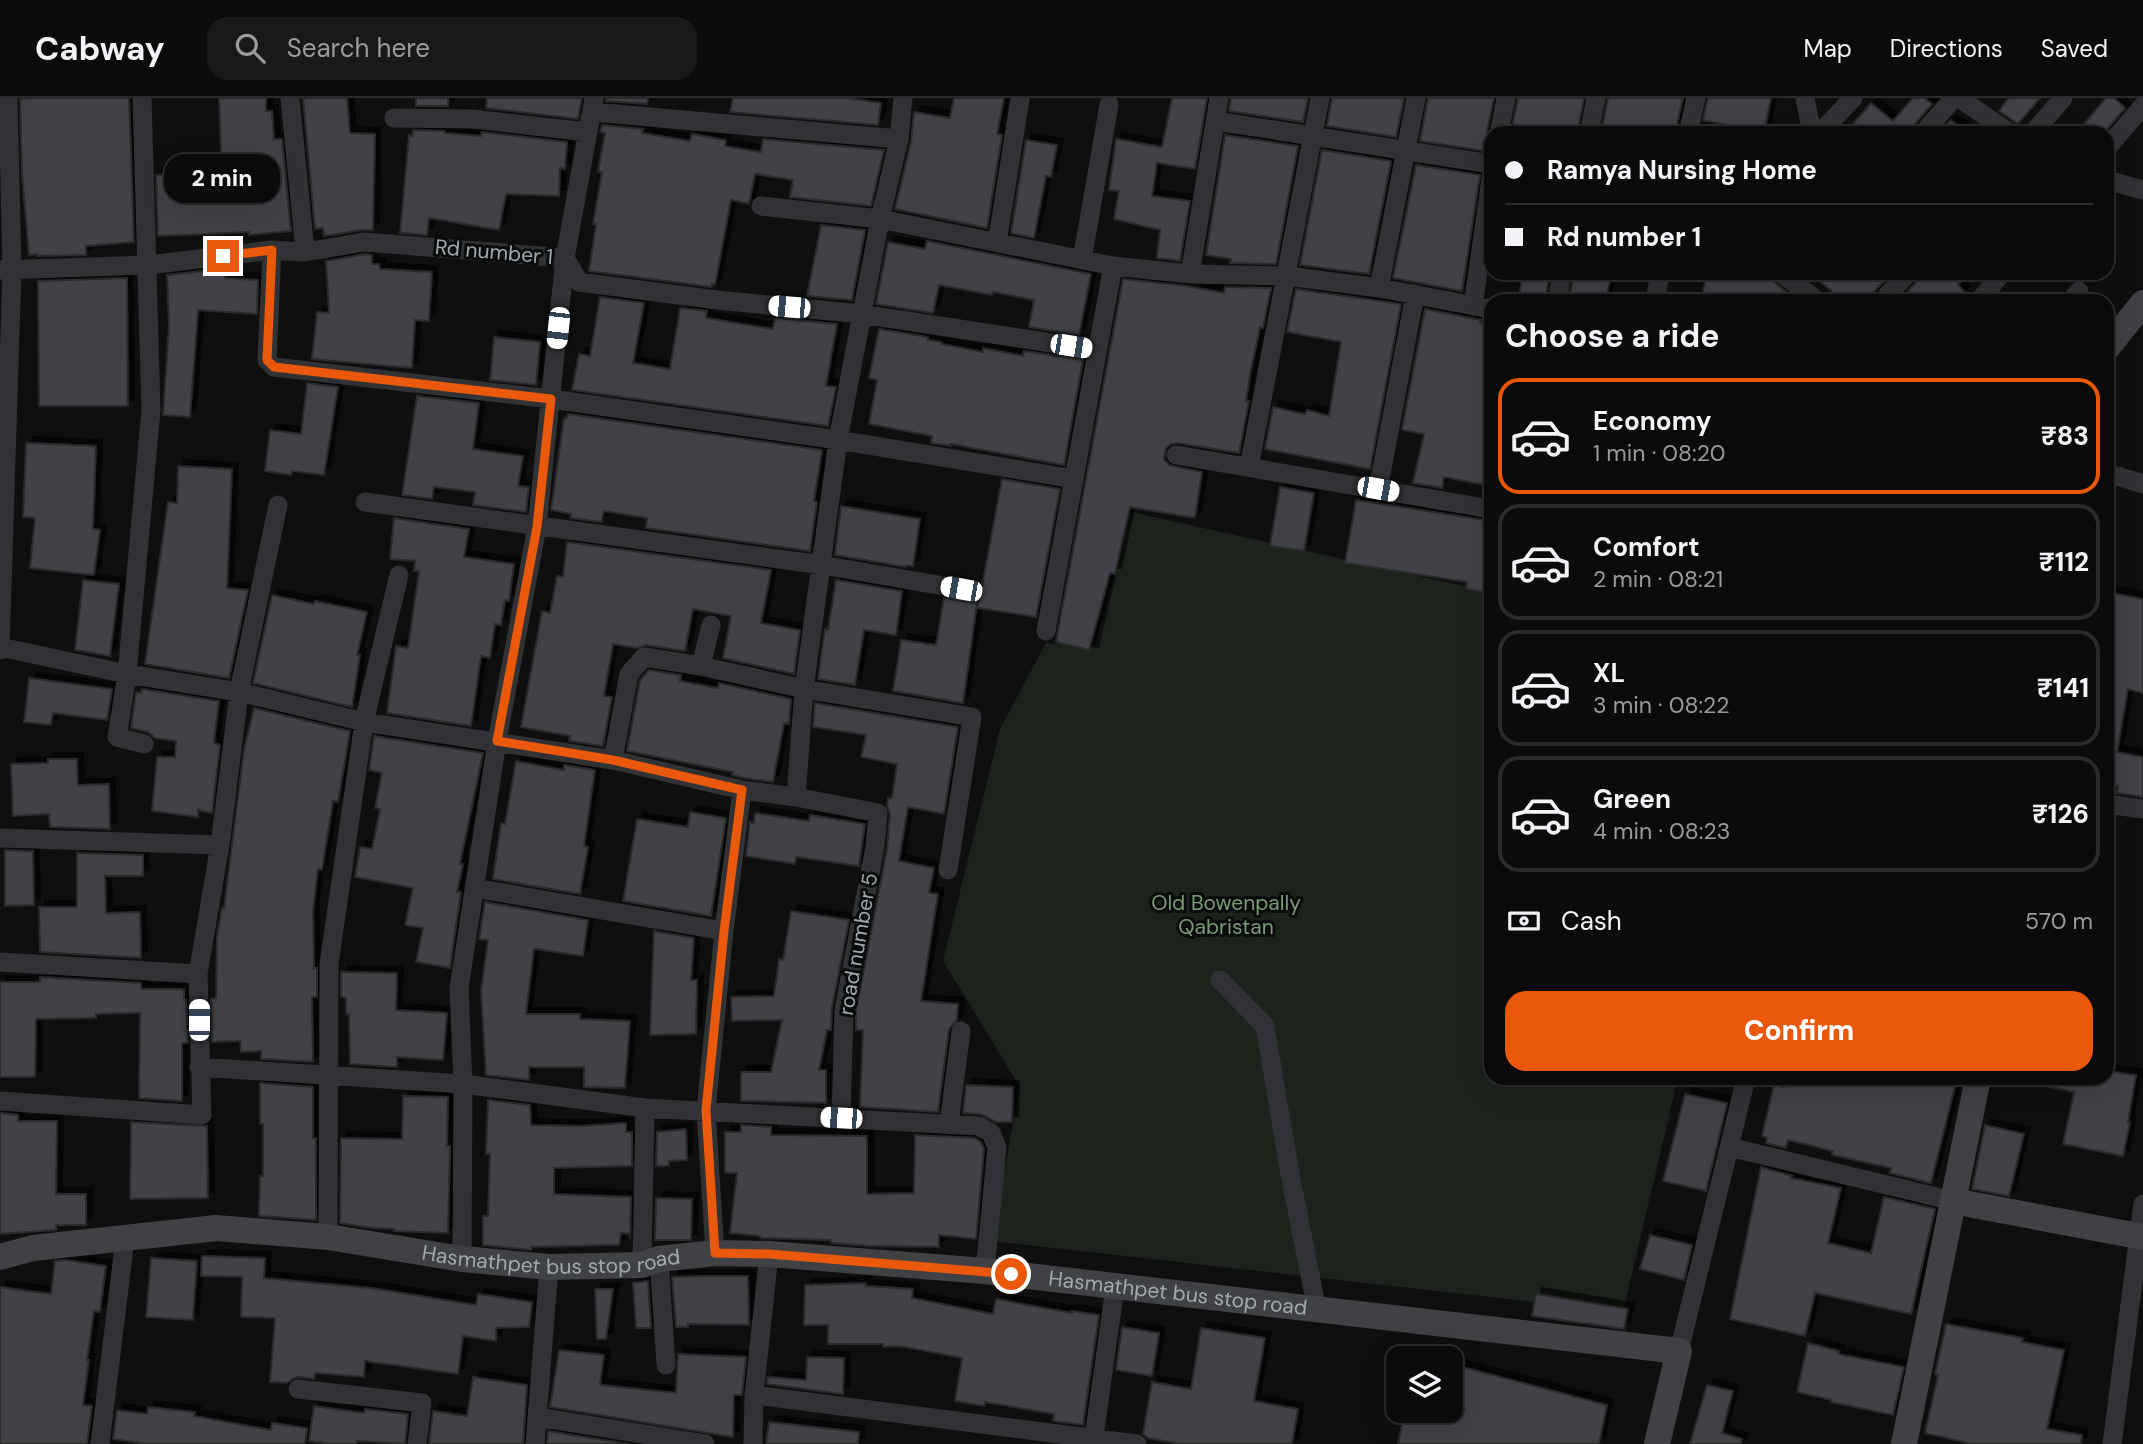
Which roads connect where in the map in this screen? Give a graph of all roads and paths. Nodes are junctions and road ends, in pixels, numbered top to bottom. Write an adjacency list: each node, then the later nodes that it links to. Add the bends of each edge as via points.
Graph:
1 (8, 98): 33 (street)
2 (142, 98): 45 (street)
3 (290, 98): 42 (street)
4 (903, 98): 31 (street)
5 (1219, 98): 20 (street)
6 (1320, 98): 30 (street)
7 (1416, 98): 34 (street)
8 (1506, 98): 21 (street)
9 (1595, 98): 22 (street)
10 (1696, 98): 23 (street)
11 (1805, 98): 24 (street)
12 (1853, 98): 25 (street)
13 (1957, 98): 26 (street); 27 (street)
14 (2063, 98): 28 (street)
15 (1020, 99): 40 (street)
16 (594, 105): 29 (street); 31 (street)
17 (1109, 105): 44 (street)
18 (2143, 106): 32 (street)
19 (394, 118): 29 (street, via 473,119)
20 (1216, 121): 30 (street); 48 (street)
21 (1500, 126)
22 (1590, 126)
23 (1690, 126)
24 (1811, 126)
25 (1827, 126)
26 (1930, 126)
27 (1999, 126)
28 (2039, 126)
29 (587, 132): 43 (street)
30 (1315, 135): 34 (street); 49 (street)
31 (899, 139): 39 (street)
32 (2114, 140)
33 (5, 143): 47 (street)
34 (1407, 149): 35 (street); 54 (street)
35 (1484, 163)
36 (2114, 182): 37 (street)
37 (2143, 190)
38 (761, 206): 39 (street)
39 (880, 219): 40 (street); 61 (street)
40 (997, 243): 44 (street)
41 (272, 250): 42 (street, Rd number 1); 45 (street, Rd number 1); 64 (street, via 267,360 274,367)
42 (305, 252): 43 (street, Rd number 1, via 363,242)
43 (565, 258): 61 (street, Rd number 1, via 579,282); 64 (street)
44 (1082, 260): 46 (street)
45 (149, 265): 47 (street, Rd number 1); 84 (street, via 151,410)
46 (1113, 266): 48 (street); 63 (street)
47 (6, 269): 65 (street)
48 (1190, 275): 49 (street)
49 (1287, 276): 54 (street); 68 (street)
50 (1484, 279): 60 (street)
51 (1795, 280): 55 (street)
52 (1902, 280): 56 (street)
53 (1996, 280): 57 (street)
54 (1379, 288): 58 (street)
55 (1810, 294)
56 (1888, 294)
57 (1985, 294)
58 (1415, 295): 60 (street); 72 (street)
59 (2143, 303): 62 (street)
60 (1482, 307)
61 (861, 314): 63 (street, Rd number 1); 66 (street)
62 (2114, 339)
63 (1097, 350): 70 (street)
64 (551, 399): 66 (street); 76 (street)
65 (4, 425): 82 (street)
66 (838, 440): 70 (street); 77 (street)
67 (1176, 454): 68 (street)
68 (1249, 467): 72 (street)
69 (2114, 475): 71 (street)
70 (1074, 479): 81 (street)
71 (2143, 484)
72 (1378, 489): 75 (street)
73 (365, 502): 76 (street)
74 (278, 505): 86 (street)
75 (1484, 508)
76 (537, 527): 77 (street); 88 (street)
77 (822, 565): 79 (street); 85 (street)
78 (399, 575): 87 (street)
79 (961, 589)
80 (711, 625): 83 (street)
81 (1046, 631)
82 (0, 648): 84 (street)
83 (701, 666): 85 (street); 90 (street, via 644,657 629,674)
84 (127, 674): 86 (street); 89 (street, via 117,737)
85 (804, 689): 92 (street); 97 (street, via 972,717)
86 (239, 692): 87 (street); 96 (street)
87 (363, 722): 88 (street); 105 (street, via 330,964)
88 (497, 741): 90 (street); 98 (street)
89 (144, 744)
90 (613, 760): 91 (street)
91 (742, 790): 92 (street); 99 (street)
92 (796, 797): 112 (street, road number 5, via 878,813 844,1009)
93 (2114, 805): 94 (street)
94 (2143, 809)
95 (0, 838): 96 (street)
96 (220, 845): 101 (street)
97 (948, 870)
98 (474, 888): 99 (street); 106 (street, via 458,988)
99 (724, 931): 111 (street)
100 (0, 962): 101 (street)
101 (198, 974): 104 (street)
102 (1220, 980): 128 (street, via 1265,1026)
103 (961, 1031): 113 (street)
104 (199, 1067): 105 (street); 109 (street, via 202,1115)
105 (328, 1074): 106 (street); 117 (street)
106 (463, 1084): 110 (street); 123 (street)
107 (1744, 1085): 114 (street)
108 (1977, 1085): 115 (street)
109 (0, 1101)
110 (645, 1108): 111 (street); 124 (street)
111 (706, 1110): 112 (street); 120 (street)
112 (841, 1118): 113 (street)
113 (949, 1123): 126 (street, via 987,1129 997,1147)
114 (1729, 1147): 115 (street); 129 (street)
115 (1953, 1201): 118 (street); 142 (street)
116 (2143, 1204): 118 (street)
117 (328, 1237): 119 (street, Hasmathpet bus stop road, via 216,1228); 123 (street, Hasmathpet bus stop road)
118 (2140, 1237): 143 (street)
119 (125, 1239): 122 (street, Hasmathpet bus stop road, via 33,1248); 135 (street)
120 (715, 1253): 121 (street, Hasmathpet bus stop road); 124 (street, Hasmathpet bus stop road)
121 (769, 1254): 126 (street, Hasmathpet bus stop road); 132 (street)
122 (0, 1257)
123 (462, 1259): 125 (street, Hasmathpet bus stop road)
124 (651, 1262): 125 (street, Hasmathpet bus stop road); 130 (street)
125 (549, 1267): 133 (street)
126 (985, 1271): 127 (street, Hasmathpet bus stop road)
127 (1115, 1287): 128 (street, Hasmathpet bus stop road); 134 (street)
128 (1317, 1310): 129 (street, Hasmathpet bus stop road)
129 (1679, 1351): 141 (street)
130 (666, 1365)
131 (298, 1389): 136 (street, via 422,1403)
132 (754, 1395): 134 (street); 139 (street)
133 (537, 1418): 137 (street); 138 (street)
134 (1093, 1441): 140 (street)
135 (100, 1444)
136 (417, 1444)
137 (535, 1444)
138 (705, 1444)
139 (752, 1444)
140 (1137, 1444)
141 (1657, 1444)
142 (1904, 1444)
143 (2112, 1444)

